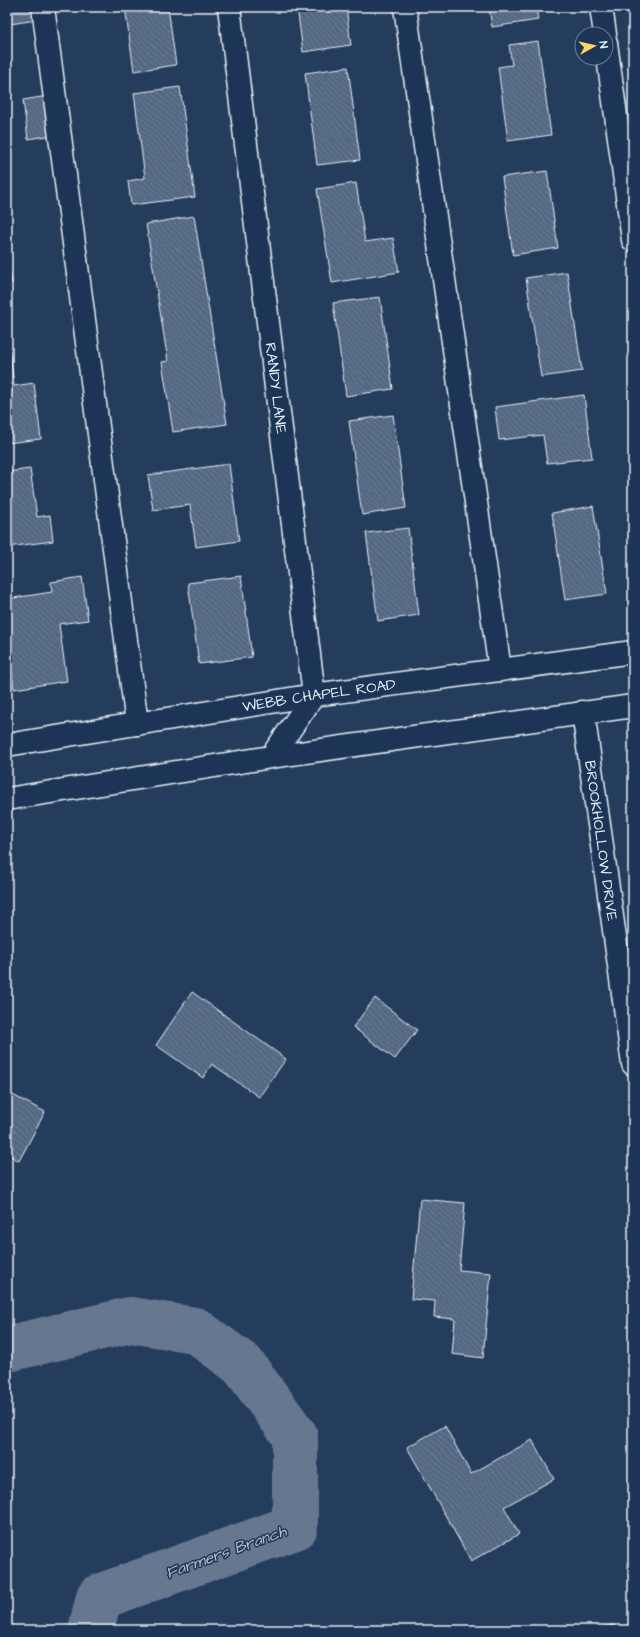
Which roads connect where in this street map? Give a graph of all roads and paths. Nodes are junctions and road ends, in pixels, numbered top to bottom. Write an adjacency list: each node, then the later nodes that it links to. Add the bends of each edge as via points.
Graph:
1 (43, 7): 13 (street)
2 (229, 7): 10 (street, RANDY LANE)
3 (405, 7): 9 (street)
4 (601, 7): 5 (street)
5 (604, 26)
6 (609, 66): 7 (street)
7 (633, 240)
8 (633, 652): 9 (street, WEBB CHAPEL ROAD)
9 (500, 670): 10 (street, WEBB CHAPEL ROAD)
10 (314, 695): 13 (street, WEBB CHAPEL ROAD); 15 (street)
11 (633, 706): 12 (street)
12 (583, 712): 15 (street); 17 (street, BROOKHOLLOW DRIVE)
13 (137, 724): 14 (street, WEBB CHAPEL ROAD)
14 (7, 746)
15 (271, 757): 16 (street)
16 (7, 799)
17 (633, 1064)

